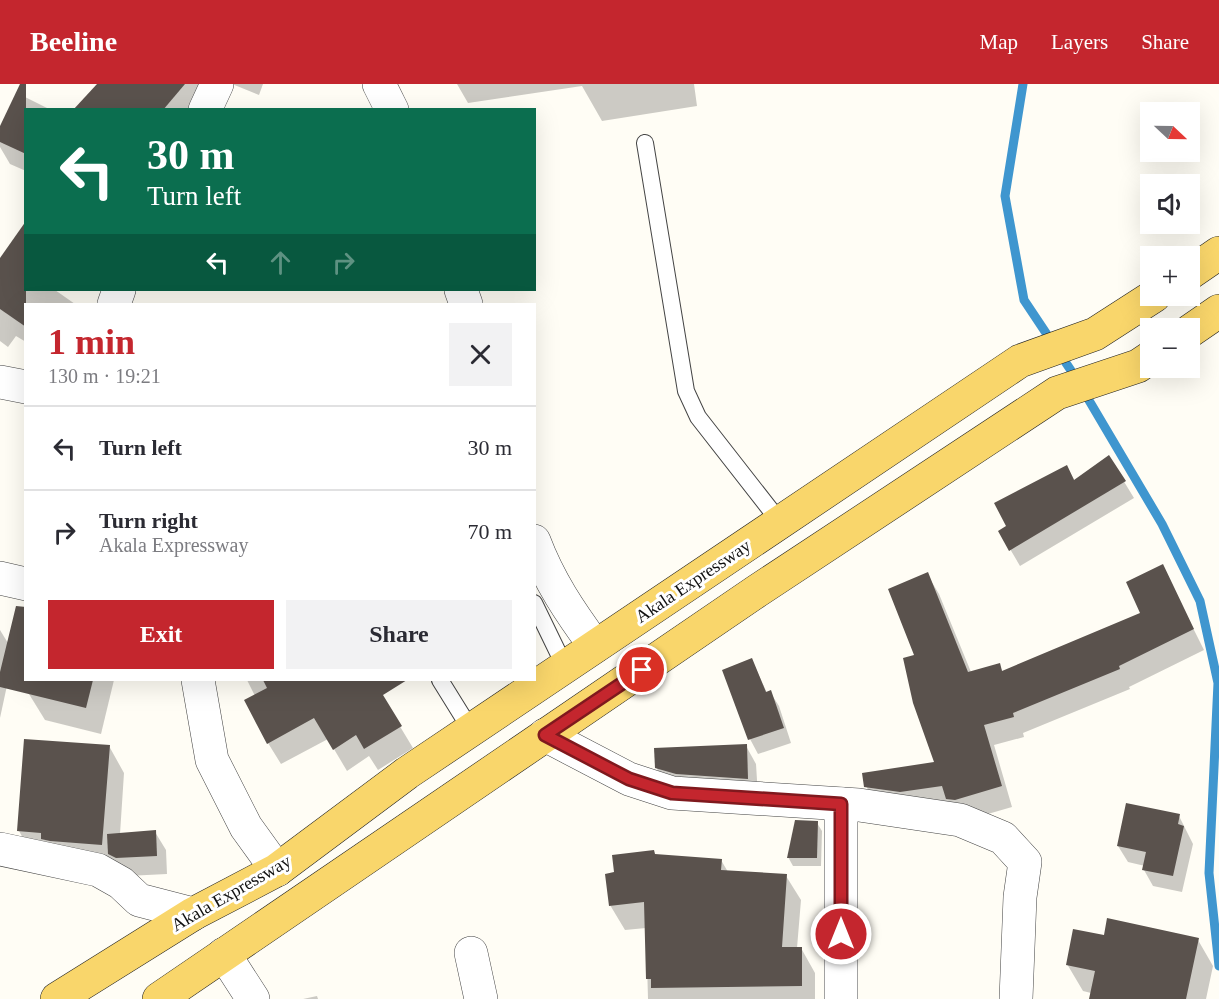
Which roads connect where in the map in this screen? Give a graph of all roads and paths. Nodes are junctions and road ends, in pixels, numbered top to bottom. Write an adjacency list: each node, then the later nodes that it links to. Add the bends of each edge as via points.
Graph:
1 (217, 84): 3 (street)
2 (379, 84): 4 (street)
3 (206, 108)
4 (391, 108)
5 (645, 143): 14 (lane, via 687,391 698,417)
6 (1219, 253): 7 (main road)
7 (1200, 266)
8 (1140, 305): 14 (main road, Akala Expressway, via 1095,334 1020,361)
9 (1219, 311): 10 (main road)
10 (1200, 324)
11 (1140, 363): 26 (main road, via 1057,393)
12 (0, 382): 13 (street)
13 (24, 387)
14 (780, 522): 19 (main road, Akala Expressway)
15 (536, 546): 19 (street, via 563,602)
16 (0, 578): 17 (street)
17 (24, 584)
18 (536, 607): 20 (lane)
19 (596, 646): 20 (main road, Akala Expressway)
20 (565, 667): 21 (main road, Akala Expressway)
21 (536, 680)
22 (198, 681): 29 (street, via 212,760 246,827)
23 (441, 681): 25 (lane)
24 (521, 687): 25 (main road, Akala Expressway)
25 (471, 730): 29 (main road, Akala Expressway)
26 (545, 735): 27 (street, via 629,779 672,793); 31 (main road)
27 (841, 804): 37 (street); 38 (street, via 960,820 1004,838 1025,862)
28 (0, 849): 30 (street, via 98,870 121,883 138,900)
29 (277, 870): 30 (main road, Akala Expressway)
30 (193, 914): 33 (main road, Akala Expressway)
31 (224, 954): 34 (main road); 35 (street)
32 (471, 954): 36 (street)
33 (57, 999)
34 (159, 999)
35 (253, 999)
36 (481, 999)
37 (841, 999)
38 (1016, 999)

